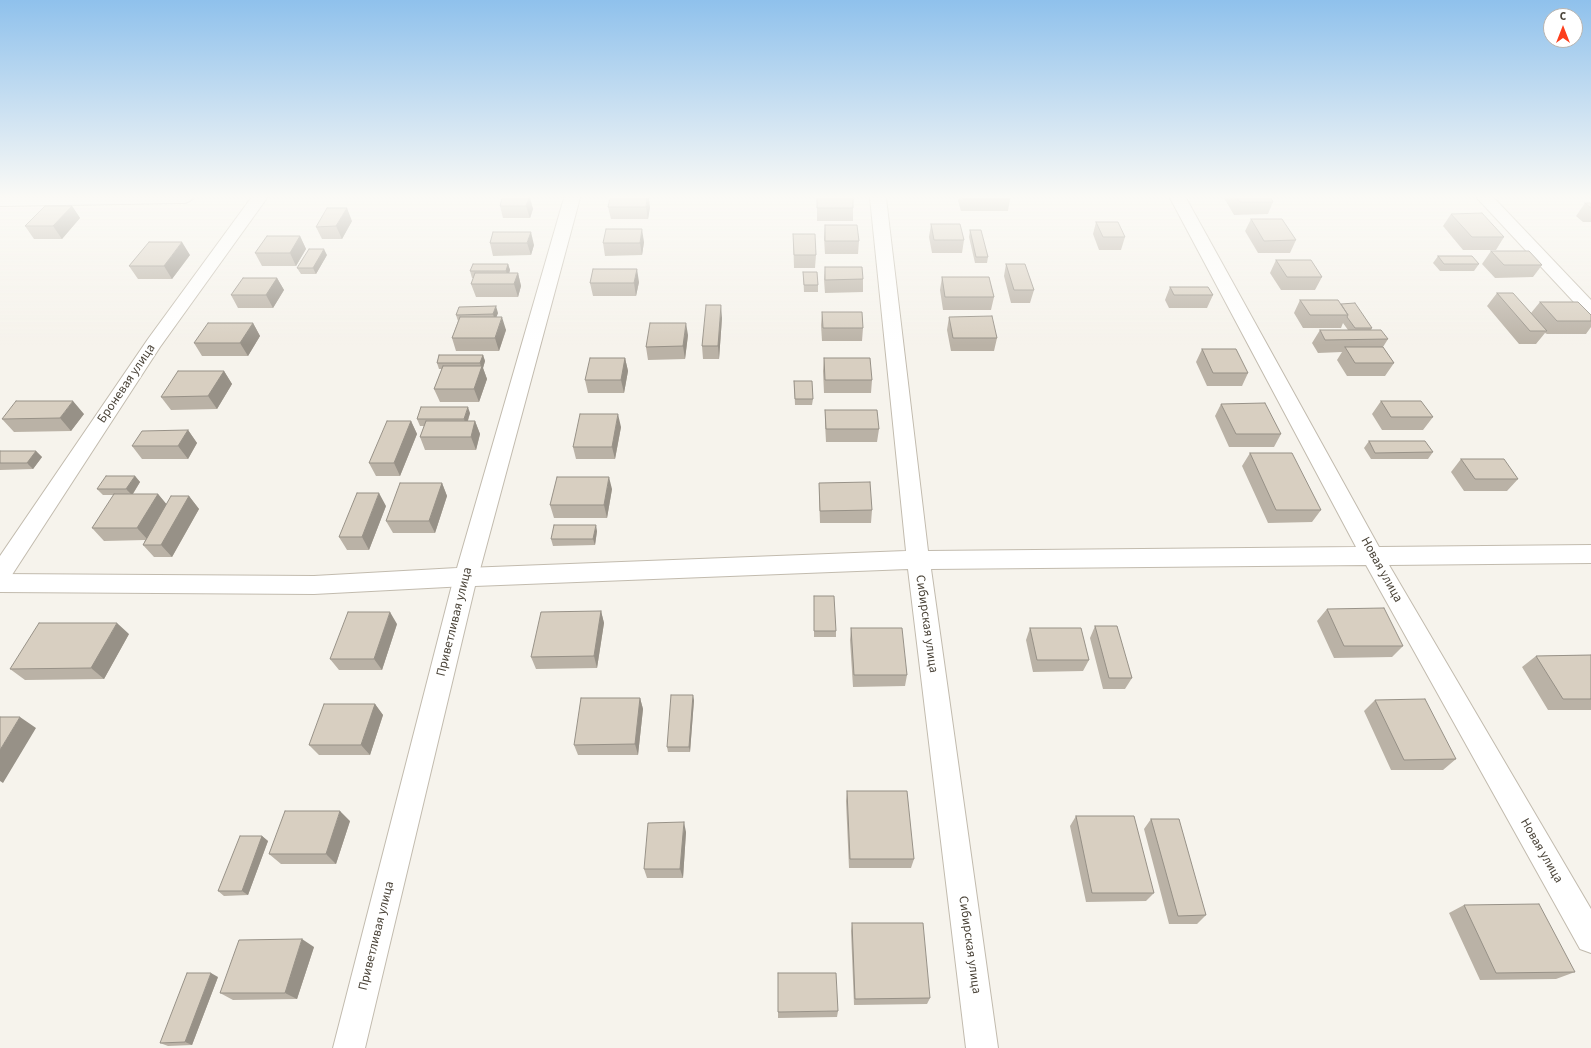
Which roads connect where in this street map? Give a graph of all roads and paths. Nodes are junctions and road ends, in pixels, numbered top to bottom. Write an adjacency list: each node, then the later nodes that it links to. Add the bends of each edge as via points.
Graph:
1 (224, 247): 10 (street, Броневая улица, via 154,343)
2 (558, 247): 11 (street, Приветливая улица)
3 (883, 247): 9 (street, Сибирская улица)
4 (1205, 247): 8 (street, Новая улица)
5 (1531, 247): 6 (street)
6 (1591, 310)
7 (1591, 554): 8 (street)
8 (1373, 557): 9 (street); 13 (street, Новая улица)
9 (918, 560): 11 (street); 15 (street, Сибирская улица)
10 (0, 574)
11 (466, 577): 12 (street, via 314,585); 14 (street, Приветливая улица)
12 (0, 583)
13 (1591, 938)
14 (349, 1048)
15 (982, 1048)

